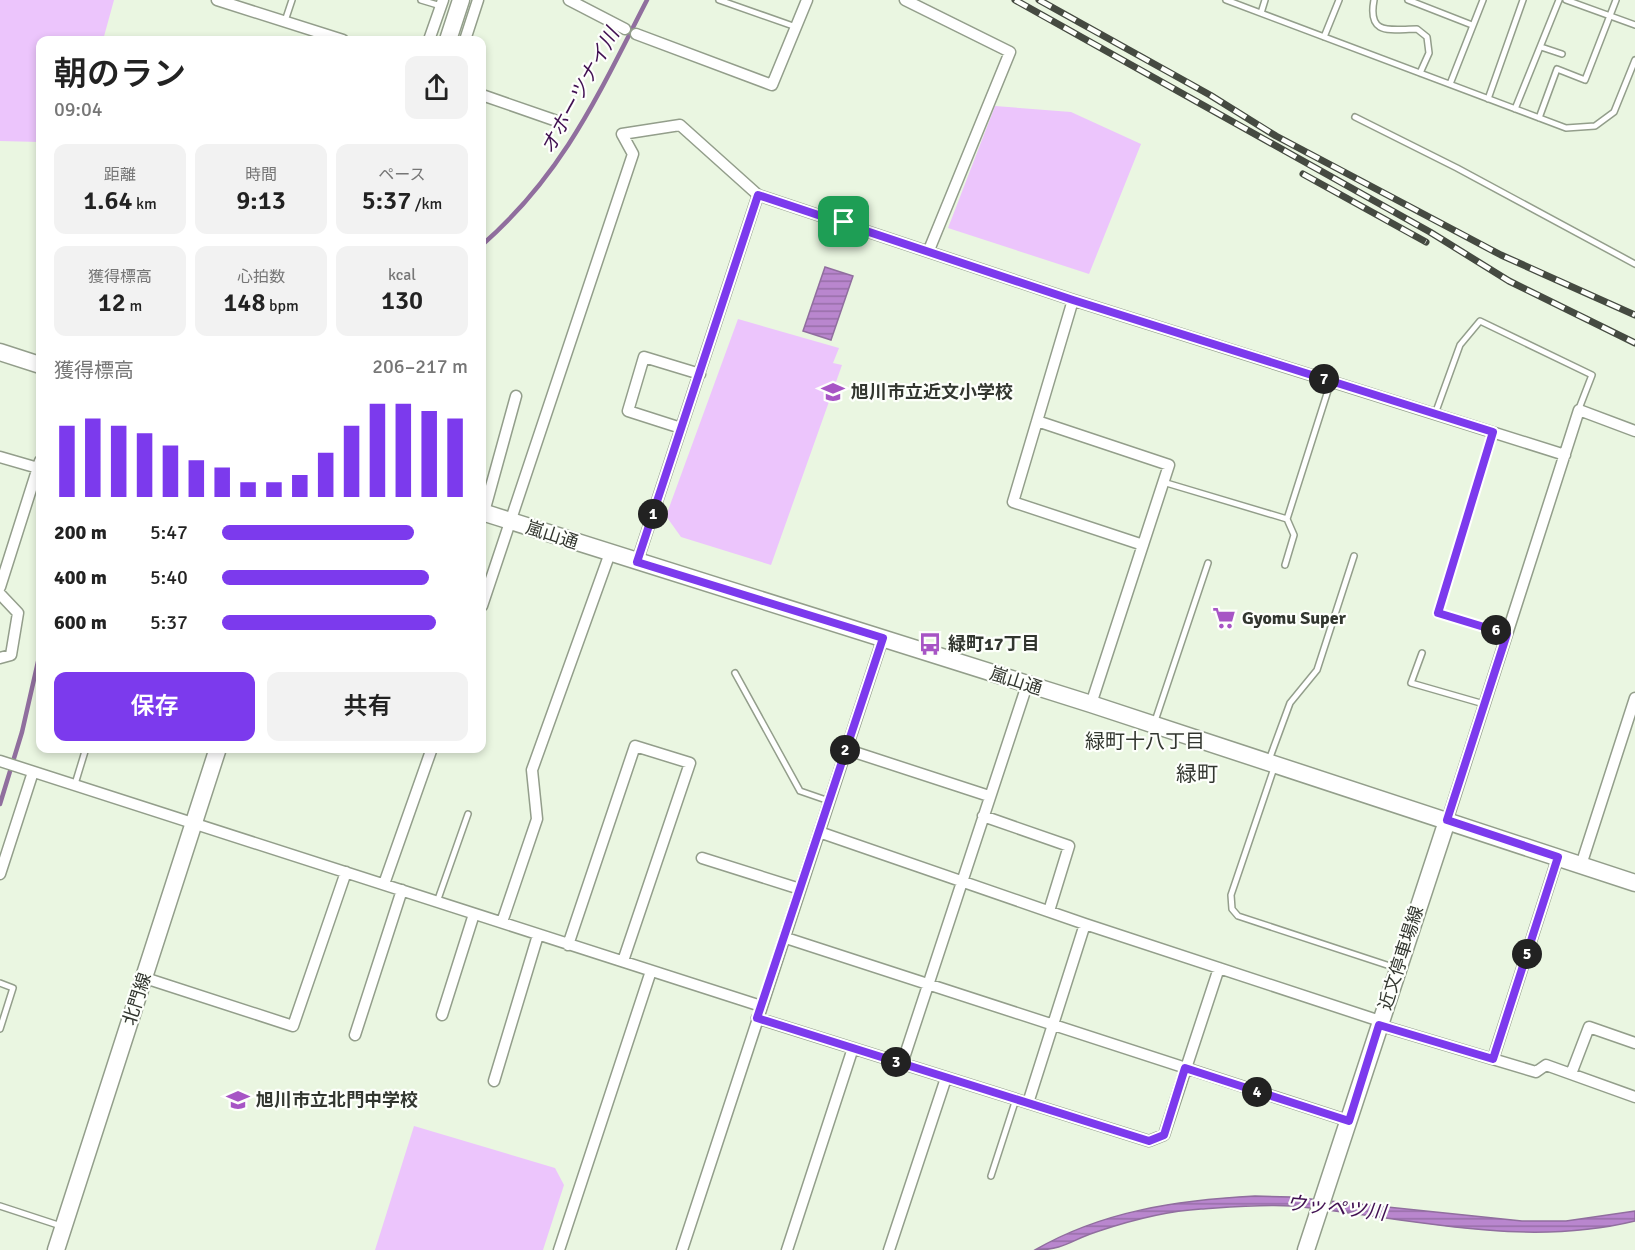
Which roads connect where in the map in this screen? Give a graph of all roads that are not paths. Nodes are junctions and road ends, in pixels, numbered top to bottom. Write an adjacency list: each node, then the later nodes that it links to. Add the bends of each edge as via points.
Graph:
1 (218, 0): 24 (street)
2 (292, 0): 24 (lane)
3 (421, 0): 20 (lane)
4 (461, 0): 32 (street)
5 (478, 0): 33 (street)
6 (569, 0): 28 (street)
7 (719, 0): 27 (lane)
8 (807, 0): 27 (street)
9 (905, 0): 47 (street, via 1010,52)
10 (1226, 0): 21 (lane)
11 (1265, 0): 22 (lane)
12 (1339, 0): 34 (lane)
13 (1374, 0): 38 (lane, via 1372,14 1378,26 1387,32 1417,29 1427,37 1429,53)
14 (1408, 0): 25 (lane)
15 (1483, 0): 25 (lane)
16 (1523, 0): 41 (lane)
17 (1558, 0): 35 (lane)
18 (1566, 0): 23 (lane)
19 (1616, 0): 23 (lane)
20 (442, 3): 31 (street)
21 (1244, 3): 22 (lane)
22 (1261, 13): 34 (lane)
23 (1609, 16): 26 (lane); 44 (lane, via 1585,80 1557,69)
24 (285, 22): 30 (street)
25 (1472, 25): 39 (lane)
26 (1635, 25)
27 (796, 27): 29 (street, via 772,85)
28 (625, 29)
29 (636, 34)
30 (330, 36)
31 (430, 36)
32 (449, 36)
33 (466, 36)
34 (1324, 37): 38 (lane)
35 (1541, 47): 36 (lane); 42 (lane)
36 (1562, 54)
37 (1635, 60): 44 (lane, via 1614,112 1595,126 1566,128)
38 (1420, 73): 39 (lane)
39 (1450, 84): 41 (lane)
40 (486, 97): 45 (street)
41 (1488, 99): 42 (lane)
42 (1515, 109): 44 (lane)
43 (1355, 117): 48 (lane)
44 (1539, 118)
45 (554, 120)
46 (758, 195): 47 (street); 52 (street); 69 (street, via 680,125 622,134 633,154)
47 (929, 250): 49 (street)
48 (1635, 264)
49 (1073, 300): 53 (street); 57 (street)
50 (0, 352): 51 (street)
51 (36, 364)
52 (699, 374): 58 (street); 58 (street, via 645,357 628,411)
53 (1331, 381): 56 (street); 68 (lane)
54 (516, 396): 66 (street)
55 (1580, 406): 56 (lane, via 1592,375 1480,321 1460,345)
56 (1435, 414): 60 (street)
57 (1037, 421): 65 (street, via 1169,465); 70 (street, via 1014,502)
58 (681, 428): 73 (street)
59 (1635, 431): 61 (street, via 1579,410)
60 (1493, 432): 61 (street); 79 (lane, via 1438,613)
61 (1564, 455): 79 (street)
62 (0, 457): 63 (street)
63 (36, 463)
64 (36, 473): 76 (street)
65 (1163, 482): 68 (lane); 70 (street)
66 (486, 501)
67 (486, 513): 69 (street, 嵐山通)
68 (1287, 519): 75 (lane, via 1294,536)
69 (511, 521): 71 (street, 嵐山通); 78 (street)
70 (1143, 545): 86 (street)
71 (610, 554): 73 (street, 嵐山通); 117 (street, via 532,770 537,819)
72 (1354, 556): 94 (lane, via 1317,670 1290,703)
73 (637, 562): 80 (street, 嵐山通)
74 (1208, 563): 88 (lane)
75 (1285, 565)
76 (0, 587)
77 (0, 594): 82 (street, via 18,613 11,655)
78 (486, 594)
79 (1507, 634): 87 (street)
80 (883, 638): 84 (street, 嵐山通); 89 (street)
81 (1422, 653): 87 (lane, via 1411,683)
82 (0, 658)
83 (735, 673): 98 (lane, via 800,791)
84 (1028, 685): 86 (street, 嵐山通); 97 (street)
85 (1635, 698): 106 (street)
86 (1091, 704): 88 (street, 嵐山通)
87 (1484, 704): 101 (street)
88 (1154, 725): 94 (street, 嵐山通)
89 (845, 749): 97 (street); 98 (street)
90 (84, 753): 96 (lane)
91 (216, 753): 102 (street, 北門線)
92 (430, 753): 111 (street)
93 (3, 762): 95 (street)
94 (1272, 764): 101 (street, 嵐山通); 124 (lane, via 1231,895 1232,909 1238,916)
95 (33, 772): 96 (street); 108 (street)
96 (74, 786): 102 (street)
97 (989, 796): 100 (street)
98 (829, 801): 103 (street)
99 (468, 814): 114 (lane)
100 (983, 816): 109 (street); 115 (street, via 1069,846)
101 (1447, 820): 104 (street, 嵐山通); 124 (street, 近文停車場線)
102 (193, 822): 107 (street); 126 (street, 北門線)
103 (819, 832): 109 (street); 112 (street)
104 (1558, 857): 106 (street, 嵐山通); 138 (street)
105 (702, 858): 112 (street)
106 (1581, 865): 110 (street, 嵐山通)
107 (346, 872): 111 (street); 126 (street, via 293,1026)
108 (0, 874)
109 (962, 880): 115 (street); 128 (street)
110 (1635, 883)
111 (384, 884): 113 (street)
112 (800, 889): 120 (street)
113 (402, 890): 114 (street); 135 (street)
114 (437, 902): 116 (street)
115 (1049, 911): 118 (street)
116 (474, 914): 117 (street); 130 (street)
117 (502, 922): 119 (street)
118 (1084, 924): 123 (street); 133 (street)
119 (538, 935): 121 (street); 143 (street)
120 (786, 938): 128 (street); 129 (street)
121 (568, 945): 122 (street); 122 (street, via 635,746 690,763)
122 (623, 961): 125 (street)
123 (1219, 968): 132 (street); 140 (street)
124 (1397, 969): 132 (street, 近文停車場線)
125 (651, 971): 129 (street); 153 (street)
126 (145, 978): 150 (street, 北門線)
127 (0, 983): 134 (lane, via 14,988)
128 (929, 984): 133 (street); 139 (street)
129 (761, 1006): 131 (street)
130 (442, 1015)
131 (757, 1018): 137 (street); 154 (street)
132 (1379, 1023): 138 (street); 147 (street, 近文停車場線)
133 (1053, 1025): 140 (street); 146 (street)
134 (0, 1029)
135 (356, 1035)
136 (1635, 1043): 141 (street, via 1589,1027)
137 (853, 1048): 139 (street); 155 (street)
138 (1493, 1059): 141 (street, via 1536,1072 1546,1065)
139 (902, 1064): 142 (street)
140 (1185, 1068): 146 (street, via 1164,1135 1149,1141); 147 (street)
141 (1571, 1074): 144 (street)
142 (946, 1077): 145 (street); 156 (street)
143 (494, 1081)
144 (1635, 1097)
145 (1016, 1099): 146 (street); 148 (lane)
146 (1028, 1103)
147 (1349, 1121): 151 (street, 近文停車場線)
148 (991, 1176)
149 (0, 1206): 150 (lane)
150 (63, 1226): 152 (street, 北門線)
151 (1307, 1246)
152 (58, 1250)
153 (559, 1250)
154 (682, 1250)
155 (787, 1250)
156 (889, 1250)

